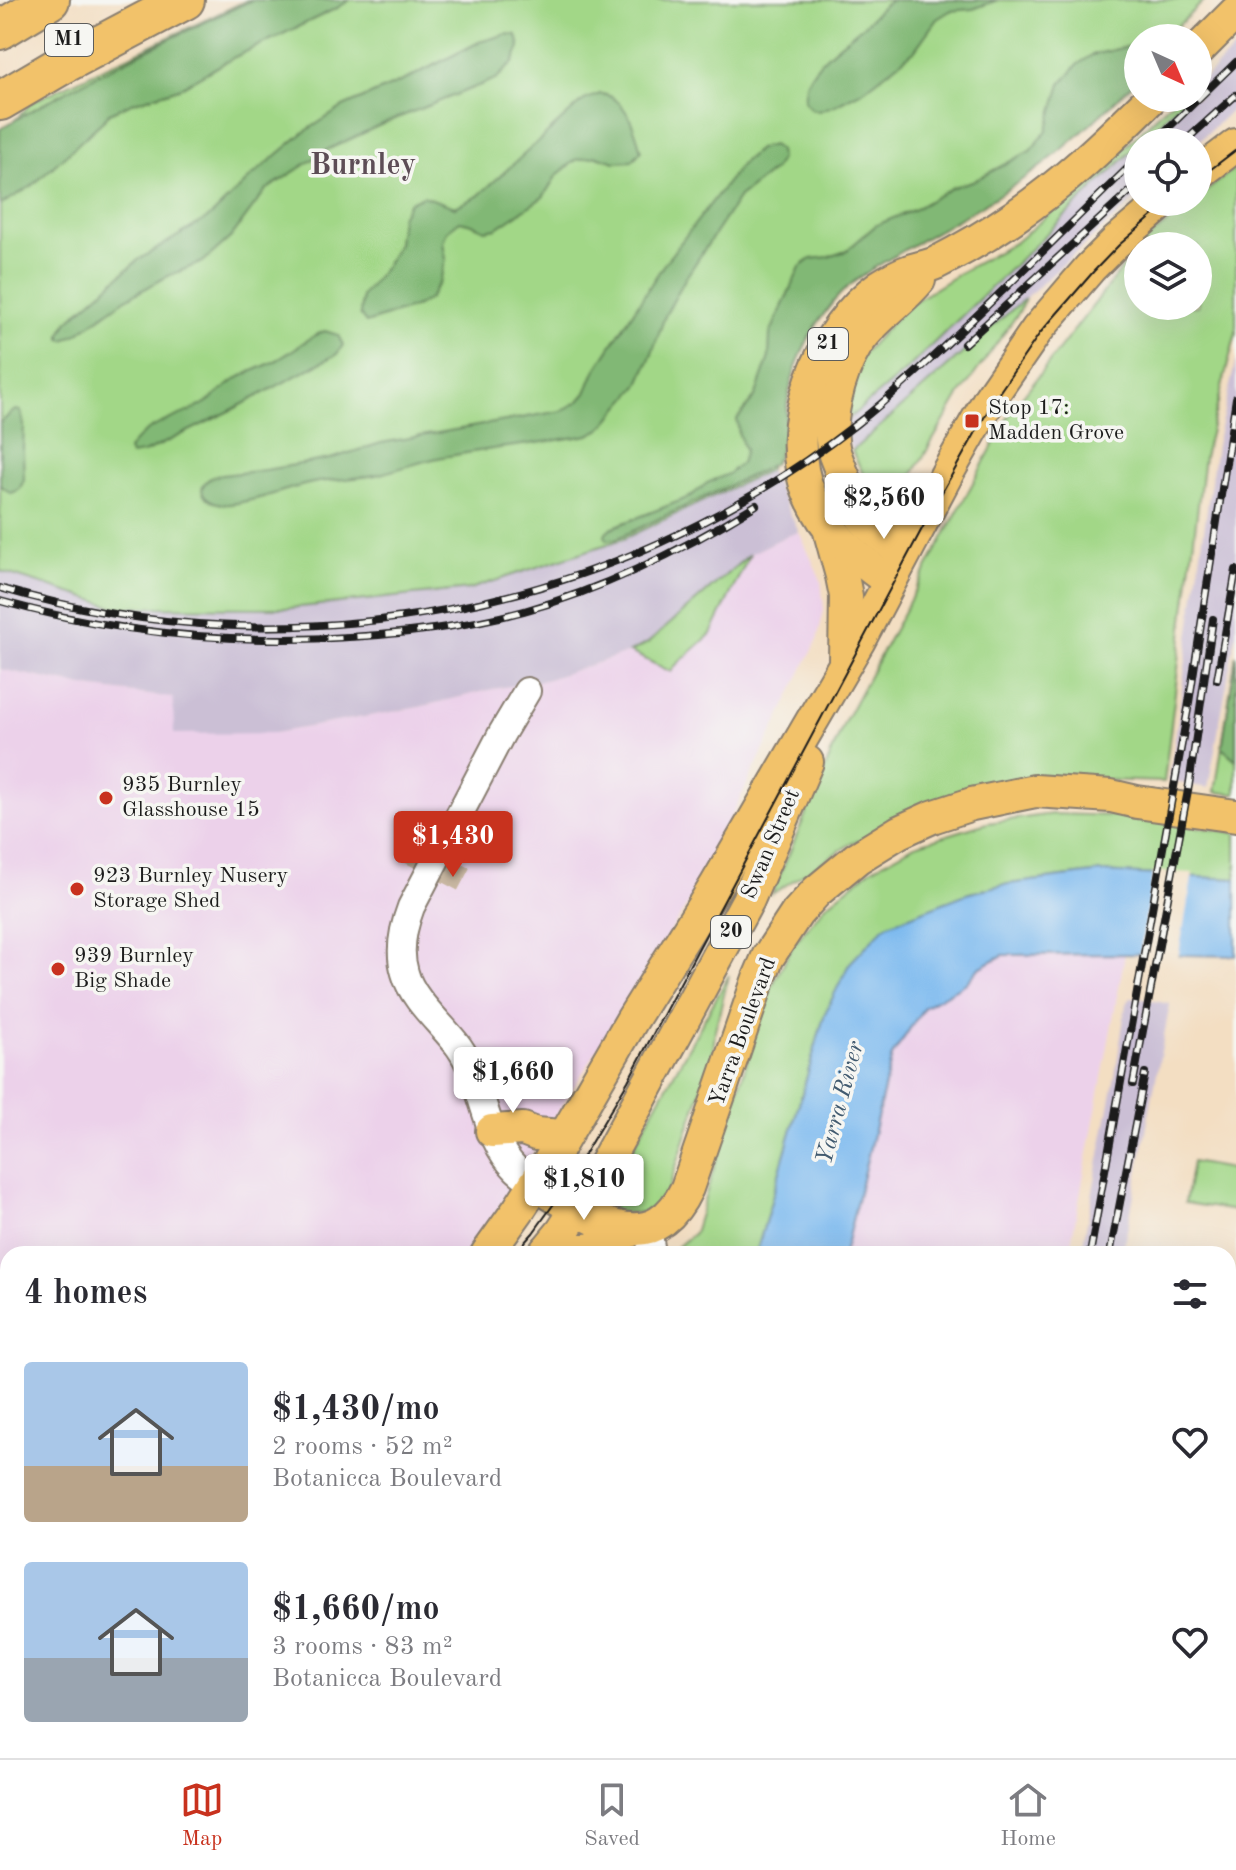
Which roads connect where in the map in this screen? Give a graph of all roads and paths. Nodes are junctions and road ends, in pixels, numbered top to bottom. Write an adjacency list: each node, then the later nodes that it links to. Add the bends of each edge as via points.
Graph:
1 (5, 0): 5 (highway)
2 (50, 0): 7 (highway, M1)
3 (141, 0): 9 (highway, M1)
4 (185, 0): 10 (highway)
5 (0, 4)
6 (1236, 12): 8 (main road)
7 (0, 30)
8 (1212, 36)
9 (0, 83)
10 (0, 101)
11 (1137, 112): 15 (main road, 21, via 1060,183 1010,220)
12 (1236, 145): 13 (main road)
13 (1212, 163)
14 (1147, 216): 17 (main road, Swan Street / 20, via 1090,268 1037,330 990,398)
15 (933, 264): 16 (main road, 21, via 868,330 843,372 833,442); 18 (main road, 21, via 903,273 860,302 814,373 801,422 800,451 809,494)
16 (853, 498): 17 (main road, via 895,515); 19 (main road, 21)
17 (923, 518): 19 (main road, Swan Street / 20)
18 (829, 529): 19 (main road, 21, via 862,561); 20 (main road, via 846,596)
19 (897, 567): 20 (main road, Swan Street / 20)
20 (851, 652): 24 (main road, Swan Street / 20); 26 (main road, Swan Street / 20, via 748,900)
21 (527, 691): 23 (street, via 411,907 402,943 407,980 470,1065)
22 (1236, 816): 27 (main road, Yarra Boulevard, via 1111,796 1035,791 932,817 857,858 797,913 768,957 687,1188 665,1220)
23 (492, 1131): 24 (main road, via 523,1129); 25 (street, via 515,1168)
24 (563, 1136): 25 (main road, Swan Street / 20)
25 (535, 1184): 26 (main road); 28 (main road, 20)
26 (578, 1208): 27 (main road); 29 (main road, 20)
27 (644, 1237): 30 (main road, Yarra Boulevard)
28 (492, 1246)
29 (550, 1246)
30 (607, 1246)

